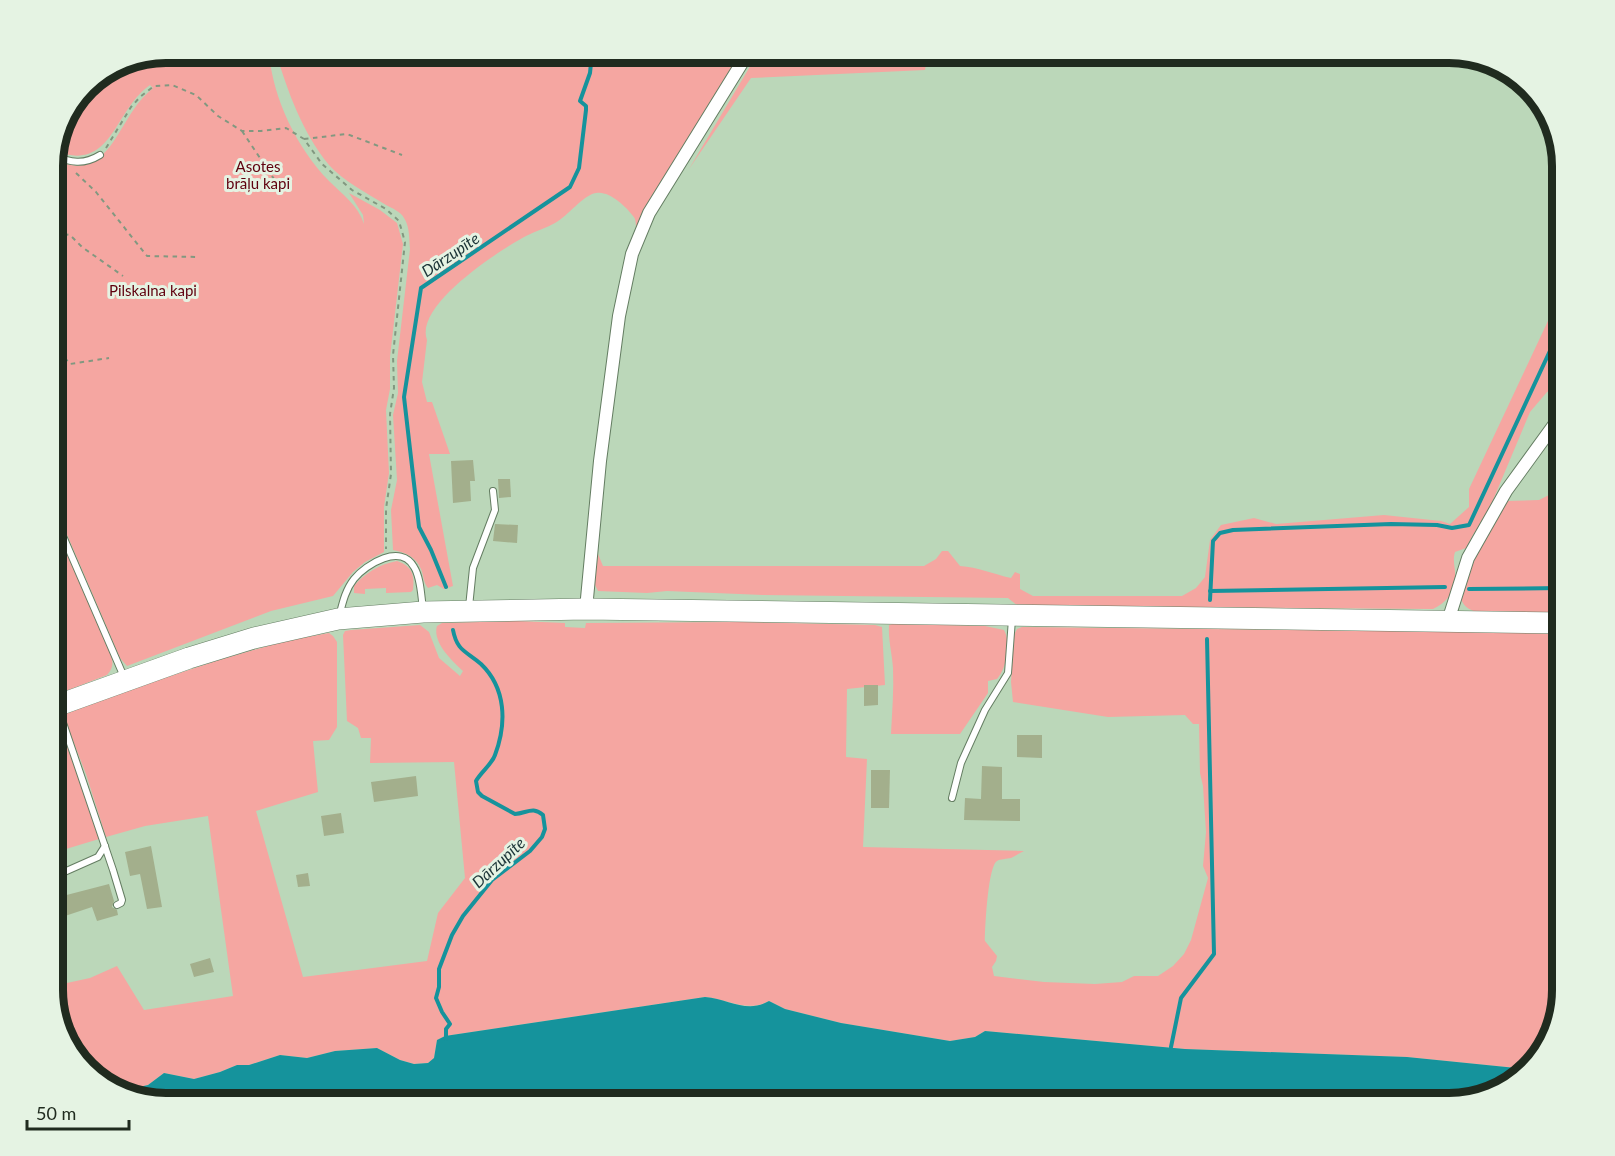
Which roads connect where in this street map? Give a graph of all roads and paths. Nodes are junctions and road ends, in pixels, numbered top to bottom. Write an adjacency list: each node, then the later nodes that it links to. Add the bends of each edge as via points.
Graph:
1 (741, 63): 19 (street, via 649,213 632,254 619,316 600,461)
2 (242, 131): 3 (path, via 286,128); 4 (path, via 196,95 172,85 154,86 132,107); 8 (path)
3 (304, 139): 5 (path, via 347,134); 18 (path, via 322,164 352,190 399,221 405,242 393,355)
4 (100, 155): 6 (lane, via 84,162)
5 (402, 155)
6 (63, 160): 11 (path, via 96,192 147,256)
7 (276, 168): 8 (path)
8 (269, 173): 9 (path)
9 (280, 188)
10 (63, 234): 12 (path)
11 (196, 257)
12 (123, 276)
13 (63, 356): 14 (path, via 70,364)
14 (109, 358)
15 (1552, 428): 24 (street, via 1506,491 1468,558)
16 (493, 491): 20 (lane, via 495,510 473,568)
17 (63, 536): 26 (lane)
18 (386, 558): 21 (lane, via 402,557 416,569); 23 (lane, via 367,566 354,578)
19 (586, 609): 20 (highway); 22 (highway)
20 (468, 610): 21 (highway)
21 (423, 612): 23 (highway)
22 (1012, 615): 24 (highway); 29 (lane, via 1008,673 984,710)
23 (338, 620): 26 (highway, via 254,638)
24 (1448, 621): 25 (highway)
25 (1552, 623)
26 (125, 680): 27 (highway)
27 (63, 703)
28 (63, 728): 30 (lane)
29 (952, 798)
30 (105, 846): 31 (lane, via 95,859); 32 (lane, via 122,900)
31 (63, 873)
32 (117, 906)

